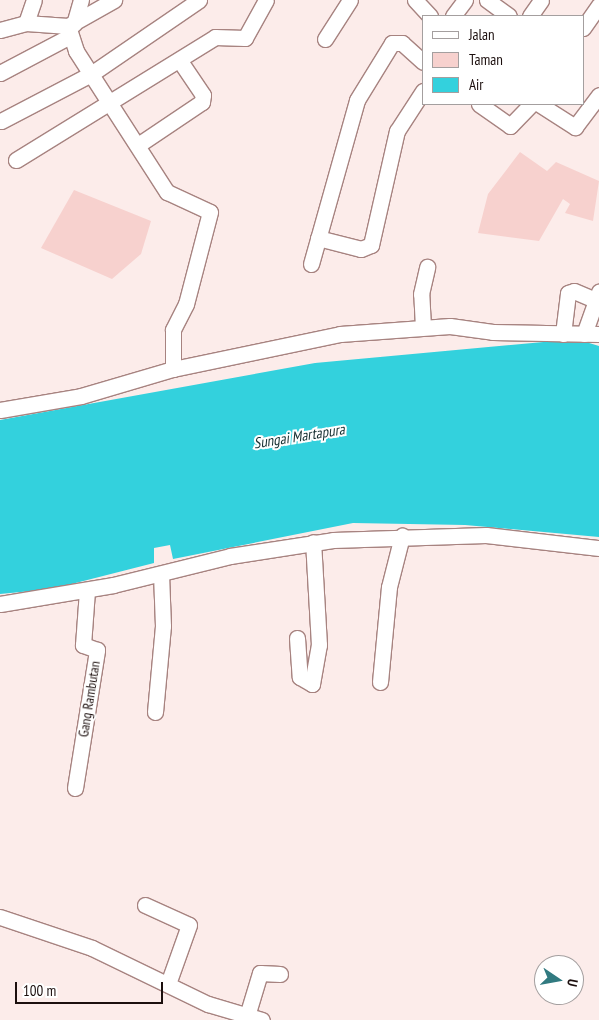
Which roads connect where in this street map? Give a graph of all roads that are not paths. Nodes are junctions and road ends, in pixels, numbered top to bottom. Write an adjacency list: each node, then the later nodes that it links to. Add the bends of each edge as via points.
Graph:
1 (34, 0): 12 (street)
2 (81, 0): 14 (street)
3 (114, 0): 14 (street)
4 (199, 0): 20 (street)
5 (266, 0): 17 (street, via 245,38 215,38)
6 (350, 0): 16 (street)
7 (415, 0): 10 (street)
8 (465, 0): 11 (street)
9 (599, 5): 13 (street)
10 (429, 15)
11 (454, 15)
12 (26, 23): 14 (street); 15 (street)
13 (584, 27)
14 (71, 29): 19 (street); 20 (street)
15 (0, 30)
16 (324, 39)
17 (180, 61): 23 (street); 28 (street, via 203,95 202,102)
18 (422, 61): 30 (street, via 398,42 382,55 351,115)
19 (0, 72)
20 (91, 74): 23 (street); 27 (street)
21 (422, 93): 30 (street, via 397,131 371,245 361,249)
22 (599, 95): 26 (street, via 575,127)
23 (111, 105): 28 (street); 29 (street)
24 (480, 105): 25 (street, via 510,126)
25 (530, 105)
26 (541, 105)
27 (1, 121)
28 (138, 144): 37 (street, via 170,194 208,209 210,215 186,304 173,330)
29 (16, 160)
30 (318, 238): 31 (street)
31 (311, 264)
32 (427, 266): 34 (street, via 421,294)
33 (597, 296): 35 (street, via 574,291 568,293); 36 (street)
34 (423, 327): 35 (street); 37 (street, via 340,334)
35 (563, 334): 36 (street)
36 (592, 334)
37 (173, 369): 38 (street, via 81,396)
38 (0, 410)
39 (402, 536): 40 (street); 41 (street, via 486,535); 46 (street, via 389,587)
40 (313, 542): 42 (street, via 230,556); 45 (street, via 319,645 316,680 310,685 300,677)
41 (599, 548)
42 (161, 575): 43 (street); 47 (street, via 163,626)
43 (87, 590): 44 (street); 48 (street, Gang Rambutan, via 83,645 97,650)
44 (0, 604)
45 (298, 638)
46 (380, 682)
47 (155, 712)
48 (75, 788)
49 (145, 905): 52 (street, via 189,925)
50 (0, 917): 52 (street, via 92,948)
51 (280, 974): 53 (street, via 260,973)
52 (168, 984): 53 (street)
53 (255, 1018)

